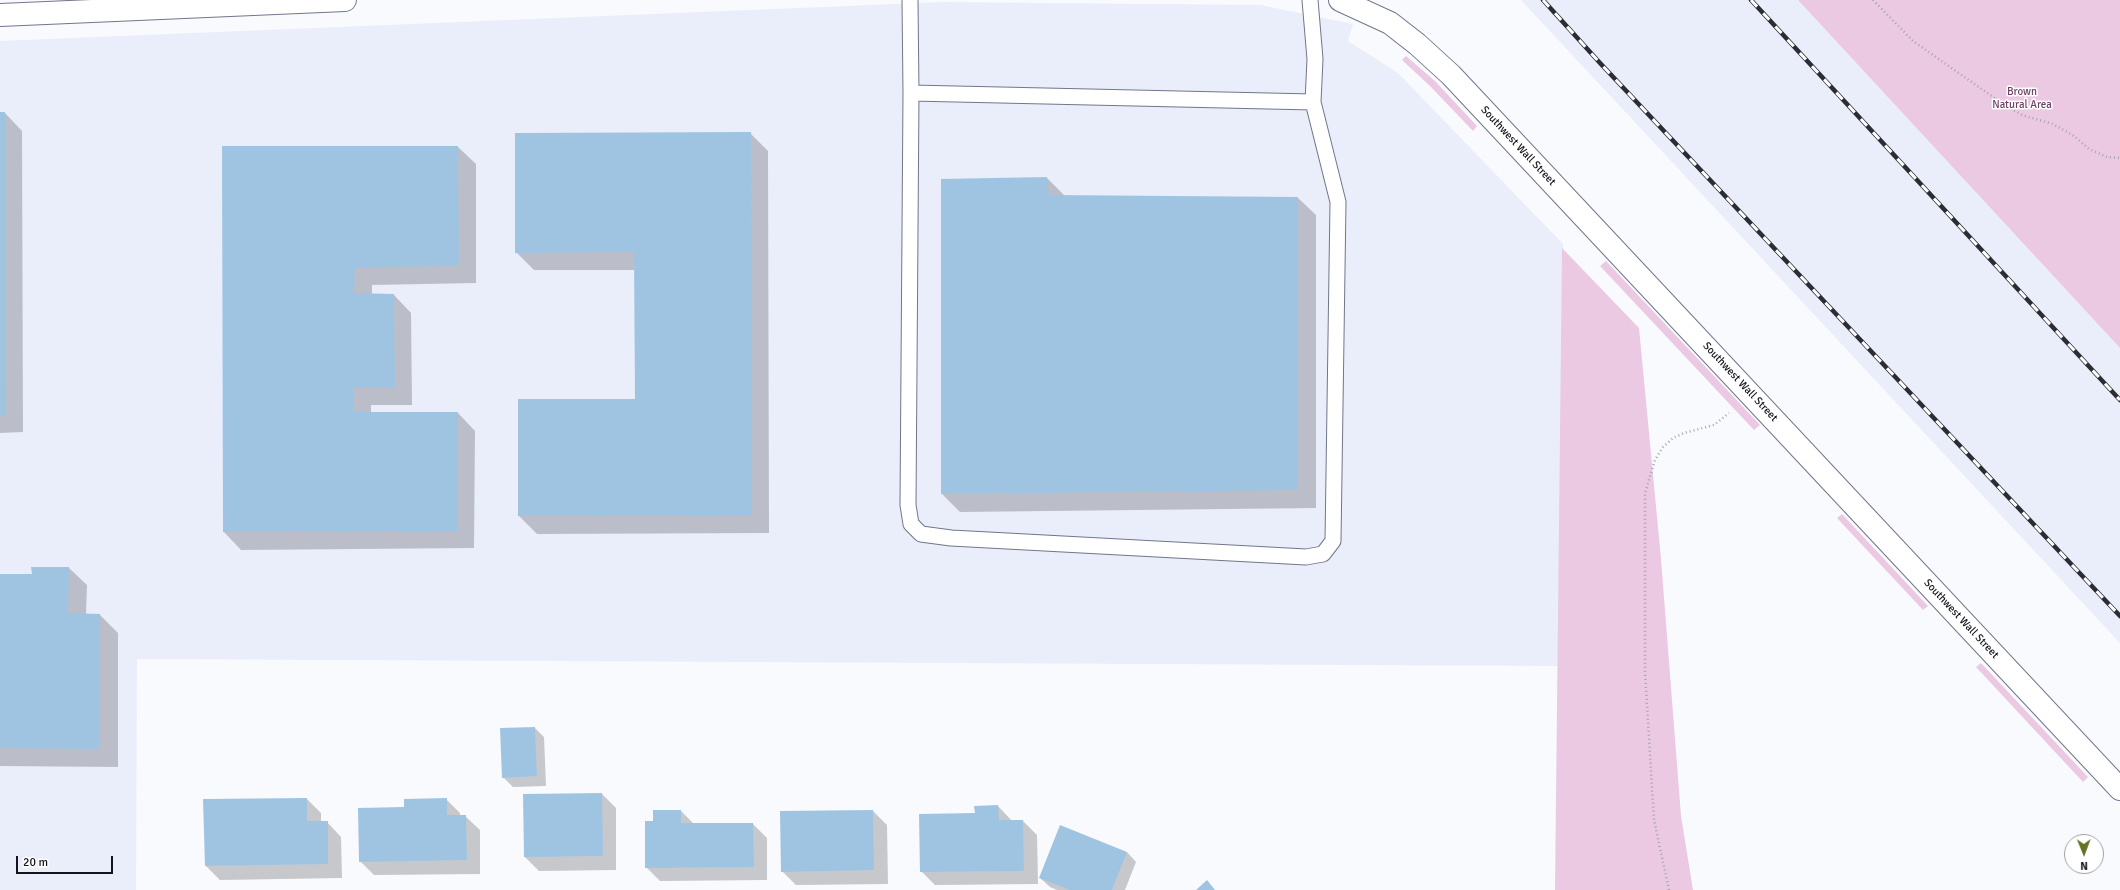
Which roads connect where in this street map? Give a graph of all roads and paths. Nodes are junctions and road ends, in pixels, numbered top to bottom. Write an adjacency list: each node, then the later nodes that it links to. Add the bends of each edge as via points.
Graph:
1 (346, 0): 6 (street)
2 (910, 0): 7 (lane)
3 (1310, 0): 8 (lane, via 1316,59)
4 (1340, 0): 11 (street, Southwest Wall Street, via 1390,23 1451,75)
5 (1873, 0): 9 (path, via 1913,41 2003,104 2022,115 2054,124 2089,149 2107,157)
6 (0, 15)
7 (911, 93): 8 (lane); 8 (lane, via 908,497 911,524 921,534 951,538 1306,557 1323,554 1333,541 1338,226 1338,202)
8 (1313, 102)
9 (2120, 158)
10 (1730, 413): 12 (path, via 1714,425 1673,438 1663,447 1655,460 1645,493 1645,672 1654,820)
11 (2120, 789)
12 (1669, 890)

